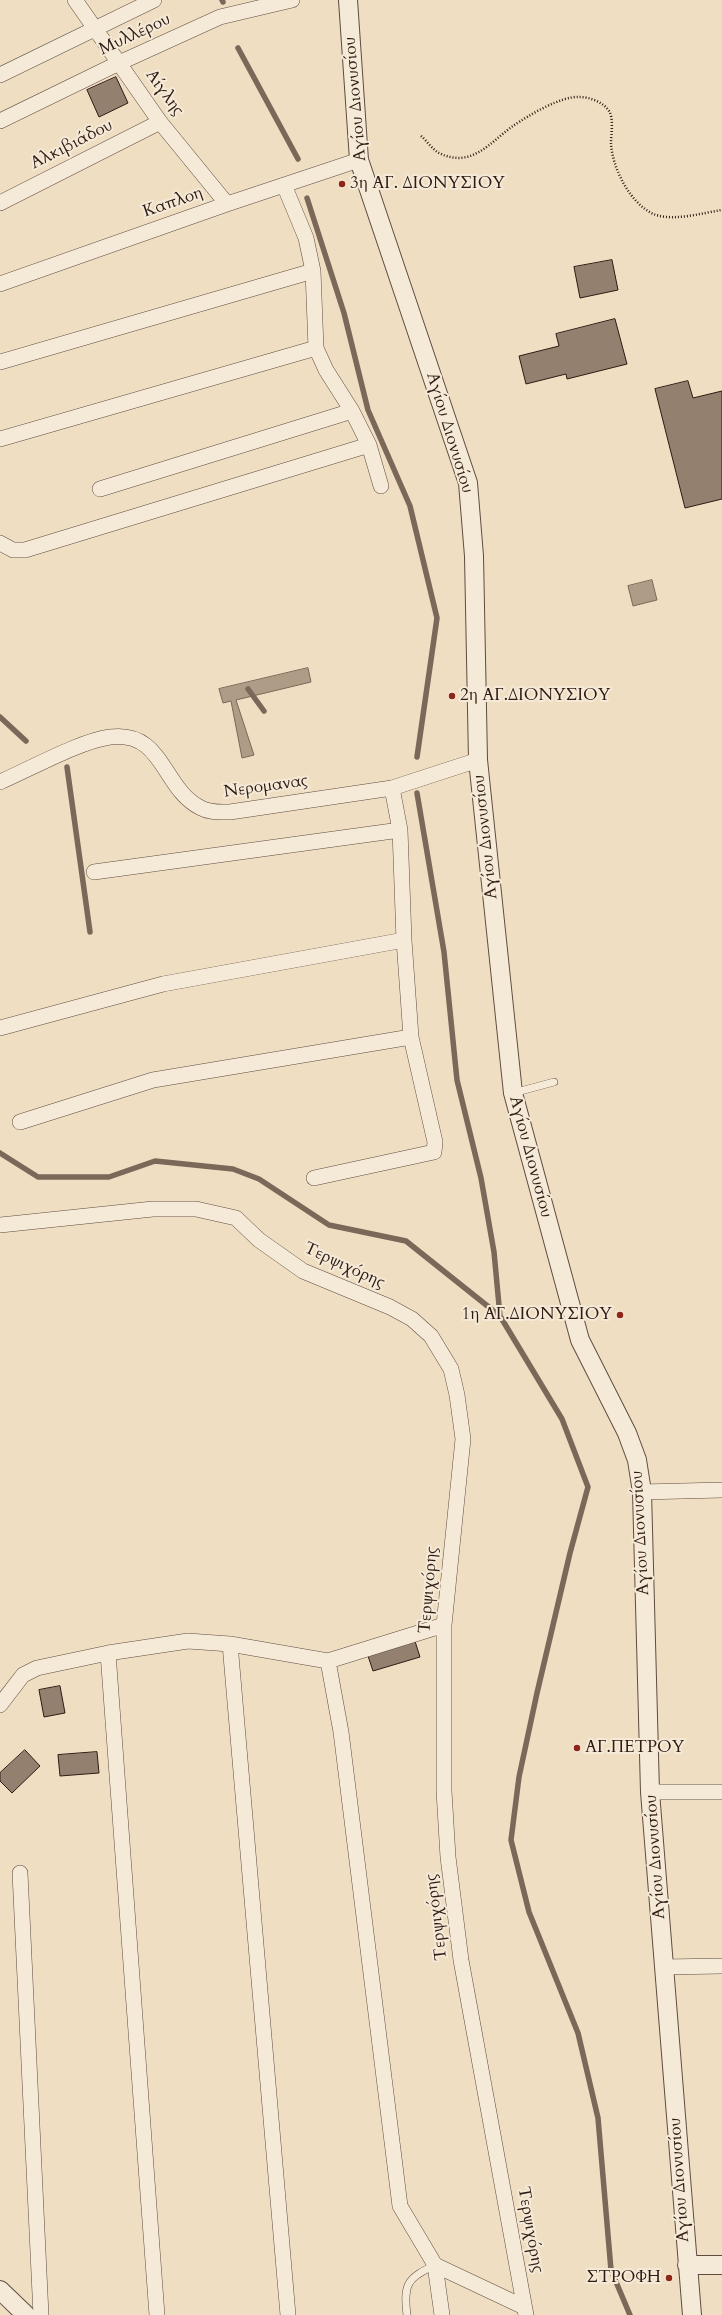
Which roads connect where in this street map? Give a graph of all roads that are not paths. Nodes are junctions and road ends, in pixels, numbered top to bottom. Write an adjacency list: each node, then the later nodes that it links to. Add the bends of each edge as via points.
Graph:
1 (76, 0): 5 (street, Αίγλης)
2 (154, 0): 5 (street)
3 (292, 0): 6 (street, Μυλλέρου, via 220,17)
4 (348, 0): 10 (street, Αγίου Διονυσίου)
5 (95, 30): 6 (street, Αίγλης); 7 (street)
6 (119, 63): 8 (street, Μυλλέρου); 9 (street, Αίγλης)
7 (0, 75)
8 (0, 121)
9 (160, 122): 12 (street, Αλκιβιάδου); 13 (street, Αίγλης)
10 (359, 160): 11 (street, Καπλοη); 24 (street, Αγίου Διονυσίου, via 468,483 474,556)
11 (284, 185): 13 (street, Καπλοη); 14 (street, via 306,238)
12 (0, 203)
13 (227, 204): 15 (street, Καπλοη)
14 (313, 271): 16 (street); 17 (street)
15 (0, 284)
16 (316, 348): 18 (street, via 326,370); 19 (street)
17 (0, 362)
18 (352, 411): 20 (street); 22 (street)
19 (0, 439)
20 (369, 444): 21 (street); 23 (street, via 25,550 13,550)
21 (381, 486)
22 (100, 489)
23 (0, 543)
24 (478, 760): 26 (street, Νερομανας); 33 (street, Αγίου Διονυσίου)
25 (0, 782): 26 (street, Νερομανας, via 93,741 127,737 141,742 154,752 187,799 200,808 215,812 230,812)
26 (392, 788): 27 (street)
27 (400, 830): 28 (street); 29 (street)
28 (94, 872)
29 (404, 940): 30 (street, via 163,984); 31 (street)
30 (0, 1028)
31 (411, 1037): 34 (street, via 154,1080); 35 (street, via 435,1142 434,1152)
32 (554, 1082): 33 (lane)
33 (512, 1094): 38 (street, Αγίου Διονυσίου, via 580,1340 627,1433 638,1460)
34 (20, 1122)
35 (314, 1178)
36 (0, 1225): 39 (street, Τερψιχόρης, via 153,1209 196,1209 236,1218 259,1240 303,1271 390,1307 412,1319 426,1332 451,1369 463,1439)
37 (722, 1490): 38 (street)
38 (642, 1492): 44 (street, Αγίου Διονυσίου)
39 (444, 1625): 42 (street); 53 (street, Τερψιχόρης, via 444,1790 448,1857 461,1960)
40 (230, 1644): 41 (street, via 188,1642); 42 (street); 57 (street)
41 (108, 1653): 43 (street, via 37,1668 23,1675); 56 (street)
42 (328, 1661): 49 (street, via 341,1732 400,2206)
43 (0, 1705)
44 (650, 1792): 45 (street); 48 (street, Αγίου Διονυσίου)
45 (722, 1792)
46 (20, 1873): 55 (street)
47 (722, 1966): 48 (street)
48 (664, 1967): 50 (street, Αγίου Διονυσίου)
49 (435, 2265): 53 (street); 58 (lane, via 415,2275 408,2287 405,2300); 59 (street)
50 (687, 2265): 51 (street); 60 (street, Αγίου Διονυσίου)
51 (722, 2265)
52 (0, 2290): 54 (street)
53 (525, 2311)
54 (26, 2315)
55 (41, 2315)
56 (158, 2315)
57 (288, 2315)
58 (407, 2315)
59 (442, 2315)
60 (692, 2315)

